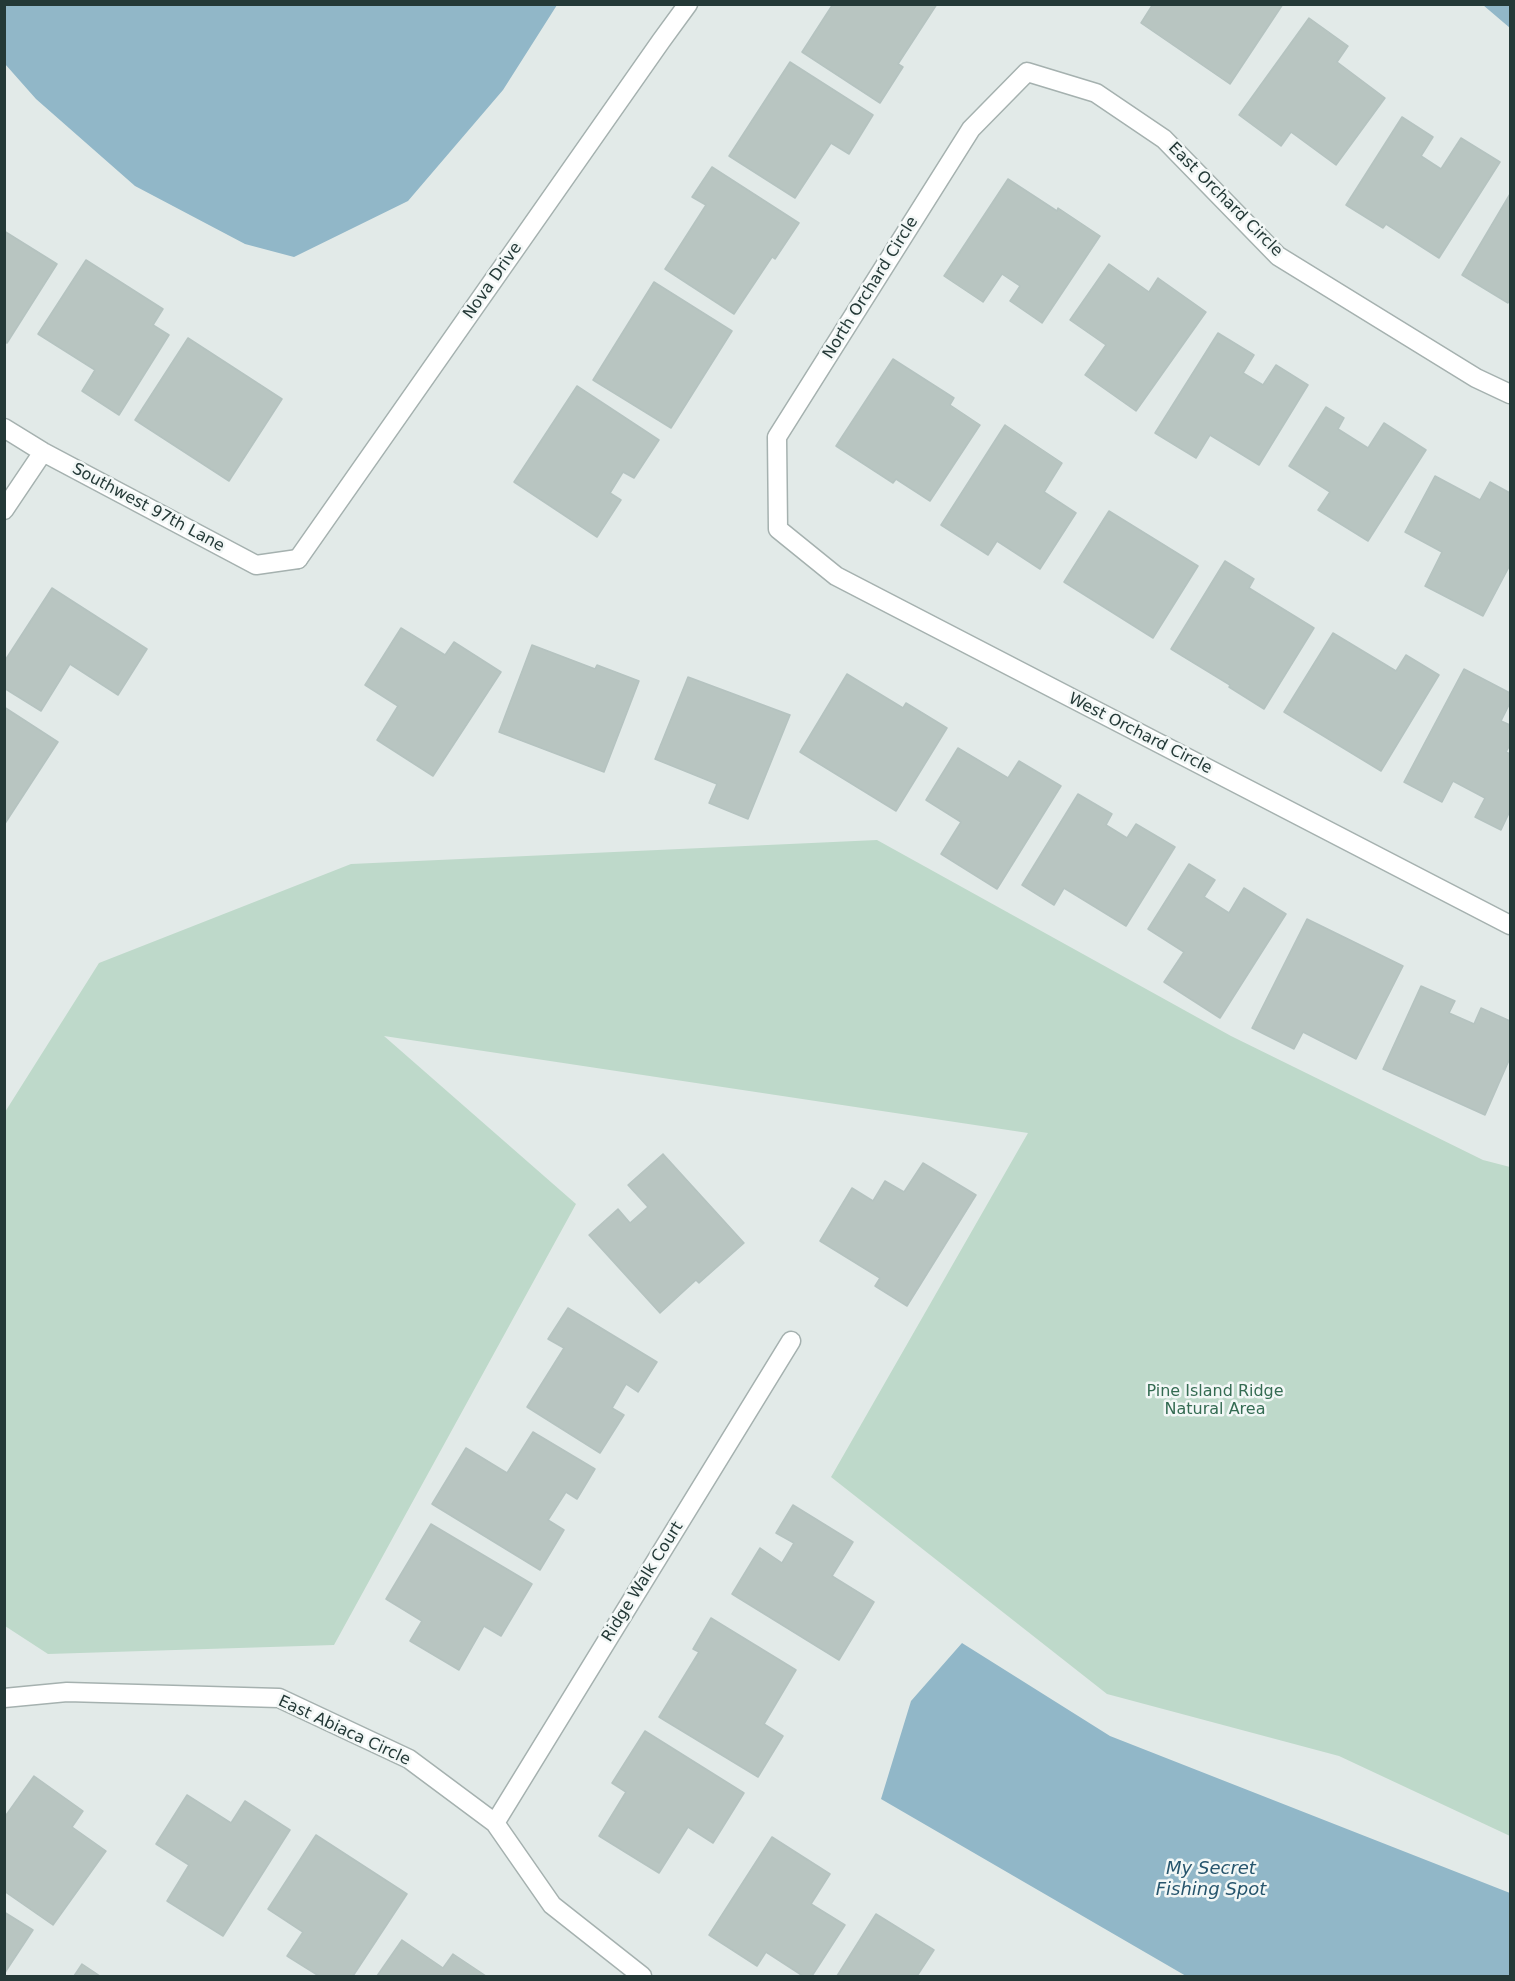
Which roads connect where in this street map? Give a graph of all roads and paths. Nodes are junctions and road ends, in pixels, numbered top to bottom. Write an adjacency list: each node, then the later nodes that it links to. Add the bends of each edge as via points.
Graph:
1 (688, 4): 8 (street, Nova Drive)
2 (1027, 72): 3 (street, East Orchard Circle, via 1096,93 1164,139 1278,256 1476,378); 7 (street, North Orchard Circle, via 971,129 777,437)
3 (1510, 394)
4 (4, 428): 5 (street, Southwest 97th Lane)
5 (43, 452): 6 (street); 8 (street, Southwest 97th Lane, via 256,565)
6 (4, 510)
7 (778, 529): 9 (street, West Orchard Circle, via 836,576)
8 (298, 559)
9 (1510, 925)
10 (791, 1341): 12 (street, Ridge Walk Court)
11 (4, 1698): 12 (street, East Abiaca Circle, via 67,1692 279,1698 409,1759)
12 (495, 1823): 13 (street, East Abiaca Circle, via 552,1905)
13 (642, 1977)

